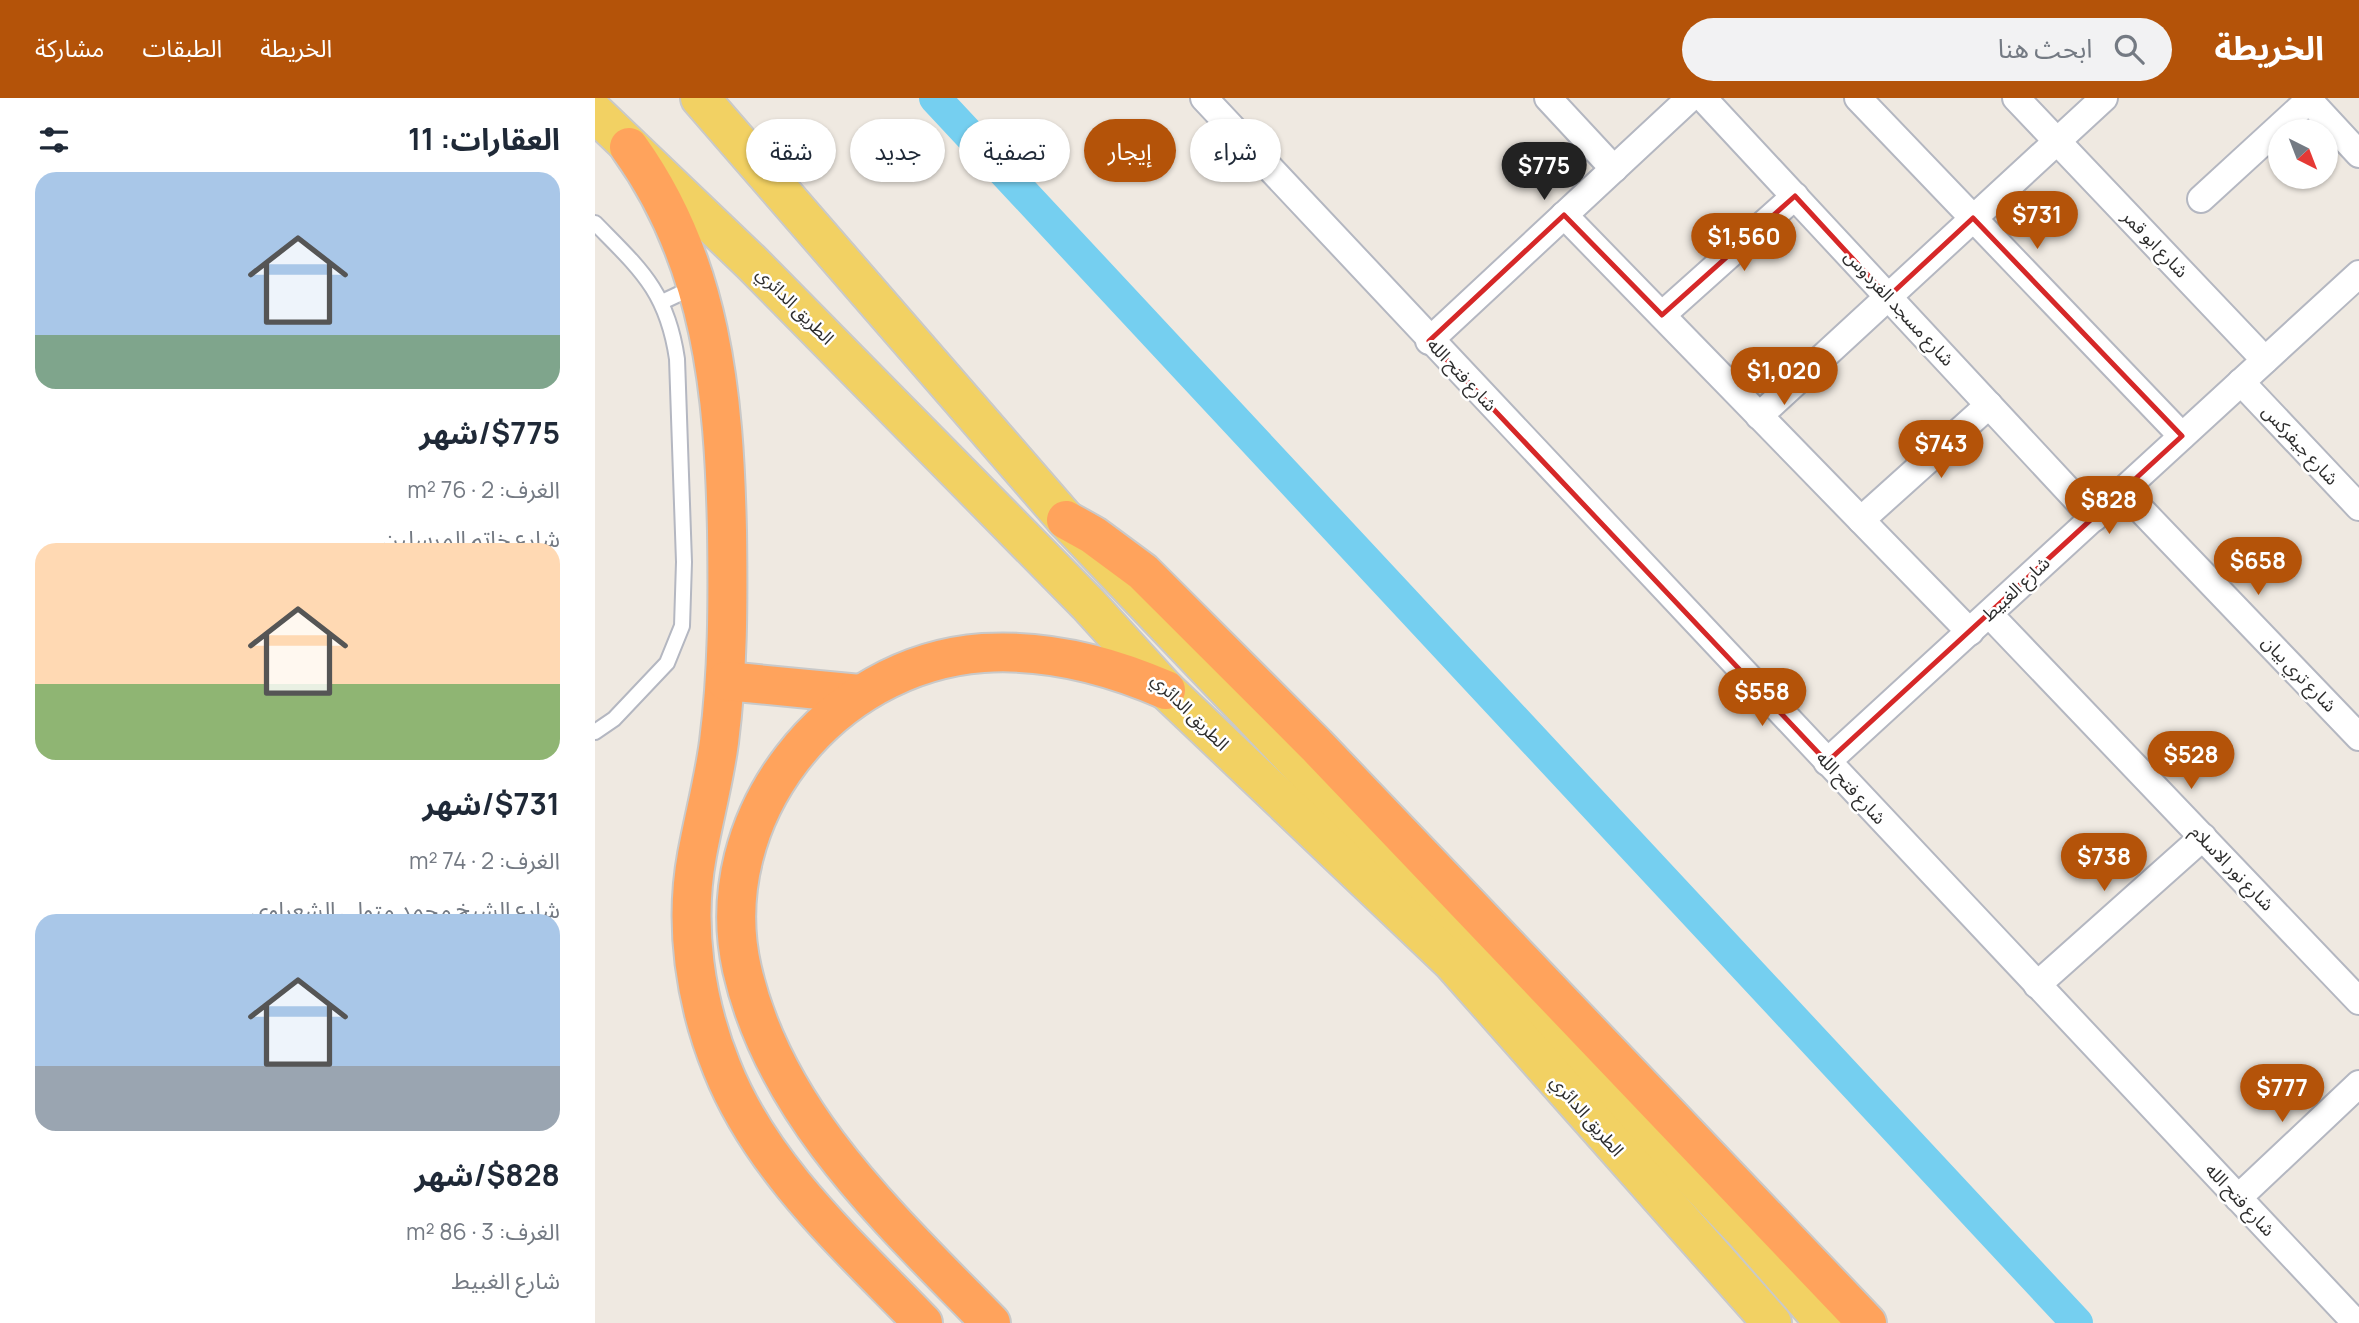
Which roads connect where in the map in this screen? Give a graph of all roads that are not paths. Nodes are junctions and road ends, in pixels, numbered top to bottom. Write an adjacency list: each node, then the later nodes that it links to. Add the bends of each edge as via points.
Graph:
1 (700, 98): 34 (main road, الطريق الدائري)
2 (1204, 98): 25 (street, شارع فتح الله)
3 (1548, 98): 14 (street)
4 (1690, 98): 14 (street)
5 (1703, 98): 15 (street, شارع مسجد الفردوس)
6 (1858, 98): 18 (street)
7 (2016, 98): 11 (street, شارع ابو قمر)
8 (2104, 98): 11 (street)
9 (2308, 99): 13 (street); 16 (street)
10 (595, 113): 12 (main road, الطريق الدائري)
11 (2057, 142): 18 (street); 26 (street, شارع ابو قمر)
12 (629, 147): 21 (highway, via 651,176); 39 (main road, الطريق الدائري, via 751,261 1088,604)
13 (2359, 154)
14 (1614, 169): 17 (street)
15 (1795, 196): 22 (street, شارع مسجد الفردوس); 24 (street)
16 (2201, 199)
17 (1564, 215): 24 (street); 25 (street)
18 (1973, 218): 22 (street); 30 (street)
19 (595, 223): 23 (lane, via 646,276)
20 (2356, 283): 26 (street, شارع الغبيط)
21 (697, 286): 23 (lane); 38 (highway, via 723,410 729,587)
22 (1888, 297): 28 (street, شارع مسجد الفردوس); 29 (street)
23 (663, 302): 41 (lane, via 677,359 682,626 667,663 614,719)
24 (1662, 315): 29 (street)
25 (1429, 341): 43 (street, شارع فتح الله)
26 (2265, 360): 27 (street, شارع الغبيط)
27 (2241, 382): 30 (street, شارع الغبيط); 32 (street, شارع جيفركس)
28 (1989, 405): 33 (street, شارع مسجد الفردوس); 35 (street)
29 (1759, 416): 35 (street)
30 (2182, 436): 31 (street, شارع الغبيط)
31 (2123, 491): 33 (street, شارع الغبيط); 42 (street, شارع تري بيان)
32 (2359, 507)
33 (2094, 518): 36 (street, شارع الغبيط)
34 (1066, 520): 52 (main road, الطريق الدائري, via 1744,1231); 53 (highway, via 1143,572 1316,745)
35 (1861, 520): 37 (street)
36 (1989, 614): 37 (street, شارع الغبيط); 44 (street, شارع نور الاسلام)
37 (1970, 632): 43 (street, شارع الغبيط)
38 (726, 681): 40 (highway); 49 (highway, via 691,908 694,963 705,1017 722,1069 746,1118 777,1164)
39 (1166, 690): 40 (highway, via 1105,666 1014,653 950,658 919,666); 51 (main road, الطريق الدائري, via 1452,962)
40 (860, 694): 50 (highway, via 818,726 783,767 758,813 741,864 735,916 742,969 758,1022 810,1122 888,1216)
41 (595, 732)
42 (2359, 737)
43 (1827, 762): 45 (street, شارع فتح الله)
44 (2203, 837): 45 (street); 46 (street, شارع نور الاسلام)
45 (2037, 985): 48 (street, شارع فتح الله)
46 (2359, 1001)
47 (2359, 1084): 48 (street)
48 (2238, 1198): 54 (street, شارع فتح الله)
49 (923, 1323)
50 (991, 1323)
51 (1772, 1323)
52 (1825, 1323)
53 (1867, 1323)
54 (2355, 1323)

